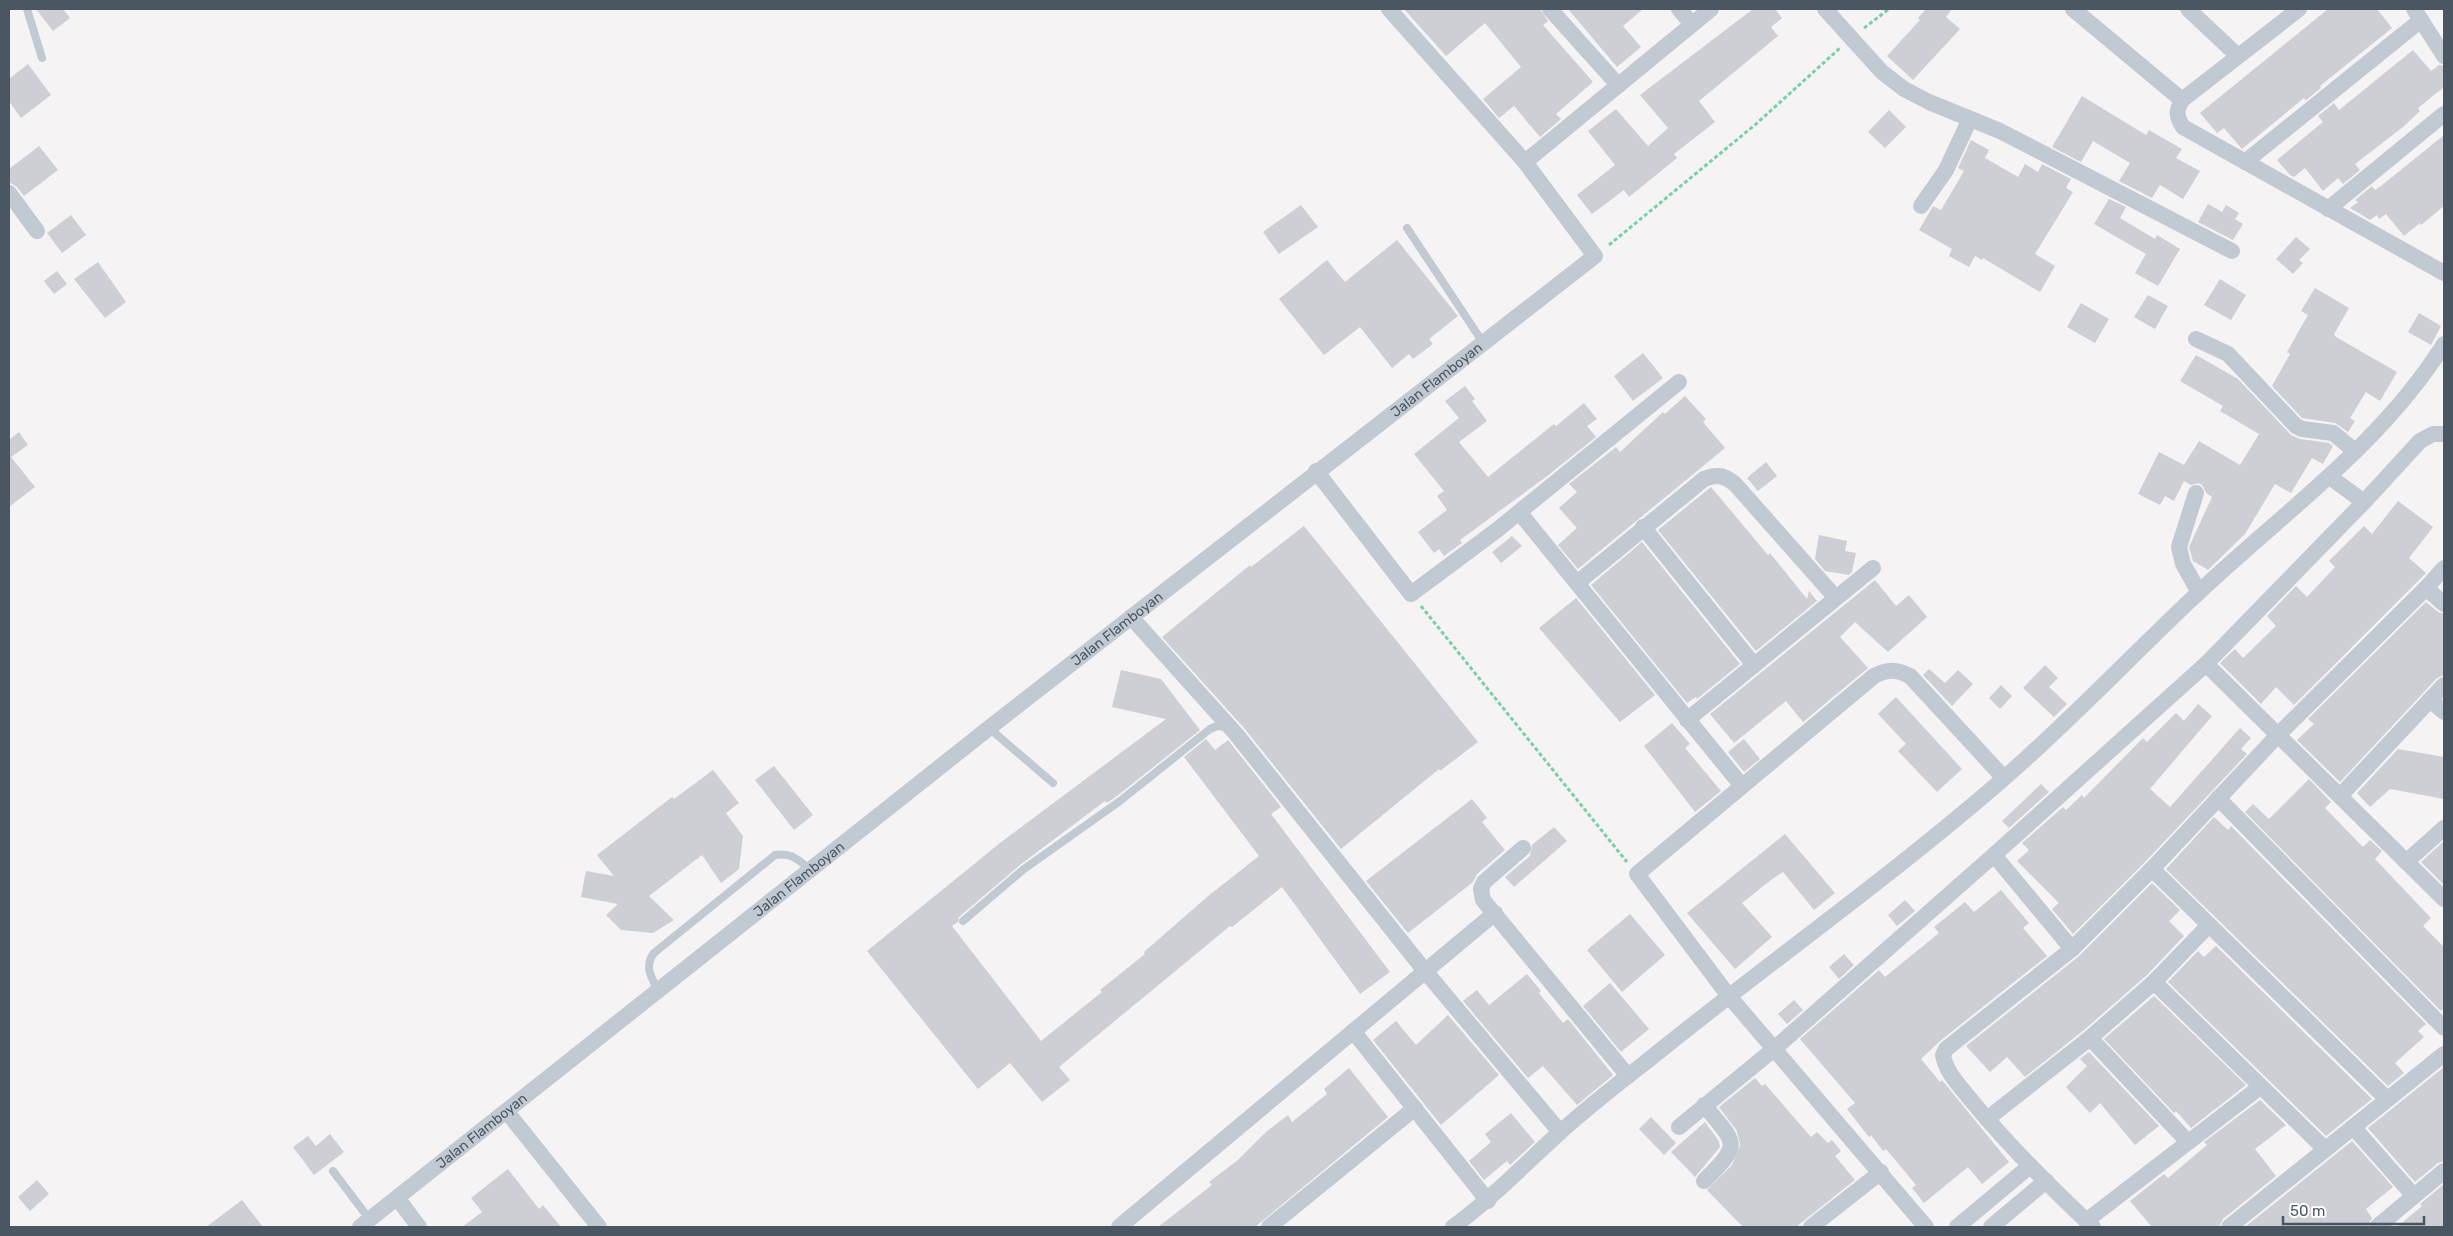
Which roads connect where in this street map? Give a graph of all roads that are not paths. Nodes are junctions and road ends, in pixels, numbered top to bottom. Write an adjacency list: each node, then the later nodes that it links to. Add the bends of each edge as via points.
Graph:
1 (27, 9): 14 (lane)
2 (1389, 9): 19 (street)
3 (1550, 9): 15 (street)
4 (1679, 9): 11 (street)
5 (1711, 9): 11 (street)
6 (1825, 9): 18 (street, via 1882,72 1904,88)
7 (2073, 9): 16 (street)
8 (2188, 9): 12 (street)
9 (2299, 9): 12 (street)
10 (2418, 14): 13 (street); 20 (street)
11 (1692, 24): 15 (street)
12 (2238, 56): 16 (street)
13 (2444, 56)
14 (42, 58)
15 (1618, 85): 19 (street)
16 (2182, 100): 20 (street, via 2176,110 2183,127)
17 (2444, 114): 23 (street)
18 (1970, 119): 22 (street, via 1946,170); 26 (street, via 2000,131)
19 (1525, 162): 29 (street, Jalan Flamboyan, via 1595,256)
20 (2245, 162): 23 (street)
21 (9, 193): 25 (street)
22 (1921, 206)
23 (2328, 209): 27 (street)
24 (1407, 228): 29 (lane)
25 (36, 231)
26 (2232, 251)
27 (2444, 273)
28 (2196, 339): 33 (street, via 2228,354 2296,426 2333,433)
29 (1484, 344): 34 (street, Jalan Flamboyan)
30 (2444, 344): 33 (street, via 2403,399)
31 (1679, 382): 38 (street)
32 (2444, 434): 37 (street, via 2432,434 2420,441)
33 (2355, 451): 35 (street)
34 (1316, 471): 38 (street, via 1411,594); 47 (street, Jalan Flamboyan)
35 (2334, 480): 37 (street); 44 (street)
36 (2196, 493): 44 (street, via 2179,548 2183,564)
37 (2360, 500): 48 (street)
38 (1519, 512): 42 (street)
39 (1643, 527): 42 (street); 45 (street, via 1704,479 1726,477); 49 (street)
40 (1873, 568): 45 (street)
41 (2444, 568): 43 (street)
42 (1577, 583): 53 (street)
43 (2426, 588): 46 (street); 56 (street)
44 (2199, 592): 57 (street)
45 (1836, 598): 49 (street)
46 (2444, 604)
47 (1131, 617): 54 (street, Jalan Flamboyan); 55 (street)
48 (2206, 664): 56 (street); 64 (street)
49 (1754, 665): 53 (street)
50 (2444, 685): 51 (street)
51 (2430, 700): 52 (street); 60 (street)
52 (2444, 712)
53 (1687, 720): 59 (street)
54 (989, 728): 58 (lane); 67 (street, Jalan Flamboyan)
55 (1236, 734): 70 (lane, via 1225,726 1210,729 1120,801 1024,869); 73 (street)
56 (2278, 735): 60 (street); 61 (street)
57 (2004, 778): 59 (street, via 1910,676 1891,670 1874,676); 76 (street, via 1896,868)
58 (1053, 783)
59 (1742, 786): 76 (street, via 1637,874)
60 (2340, 796): 65 (street)
61 (2218, 798): 66 (street); 77 (street)
62 (2444, 828): 65 (street)
63 (1523, 848): 69 (street, via 1484,882 1481,889 1483,900)
64 (1994, 855): 72 (street); 80 (street)
65 (2406, 862): 68 (street)
66 (2152, 869): 71 (street); 72 (street)
67 (810, 870): 75 (street, Jalan Flamboyan); 75 (lane, via 794,856 785,853 775,855 654,953 649,959 649,972)
68 (2444, 899)
69 (1495, 913): 73 (street); 82 (street)
70 (963, 921)
71 (2209, 925): 74 (street); 84 (street)
72 (2072, 948): 88 (street, via 1951,1043 1943,1055 1946,1068)
73 (1425, 971): 78 (street); 91 (street)
74 (2154, 982): 79 (street); 83 (street)
75 (658, 990): 87 (street, Jalan Flamboyan)
76 (1728, 995): 80 (street); 82 (street)
77 (2444, 1028)
78 (1353, 1031): 86 (street); 107 (street)
79 (2090, 1038): 88 (street); 92 (street)
80 (1774, 1049): 85 (street); 97 (street)
81 (2444, 1054): 84 (street)
82 (1628, 1076): 91 (street)
83 (2260, 1087): 92 (street); 93 (street)
84 (2387, 1099): 90 (street)
85 (1704, 1105): 89 (street); 98 (street, via 1727,1132 1732,1148)
86 (1415, 1108): 102 (street); 108 (street)
87 (507, 1112): 101 (street, Jalan Flamboyan); 106 (street)
88 (1987, 1119): 94 (street)
89 (1678, 1127)
90 (2353, 1127): 93 (street); 100 (street)
91 (1560, 1132): 102 (street)
92 (2188, 1142): 104 (street)
93 (2326, 1150): 114 (street)
94 (2030, 1166): 99 (street); 112 (street)
95 (334, 1171): 103 (lane)
96 (2444, 1171): 100 (street)
97 (1881, 1172): 110 (street); 111 (street)
98 (1704, 1181)
99 (2046, 1181): 104 (street); 113 (street)
100 (2414, 1196): 115 (street)
101 (398, 1199): 103 (street, Jalan Flamboyan); 105 (street)
102 (1488, 1201): 109 (street)
103 (365, 1224)
104 (2090, 1224)
105 (419, 1227)
106 (599, 1227)
107 (1120, 1227)
108 (1269, 1227)
109 (1453, 1227)
110 (1811, 1227)
111 (1926, 1227)
112 (1957, 1227)
113 (1991, 1227)
114 (2229, 1227)
115 (2377, 1227)

